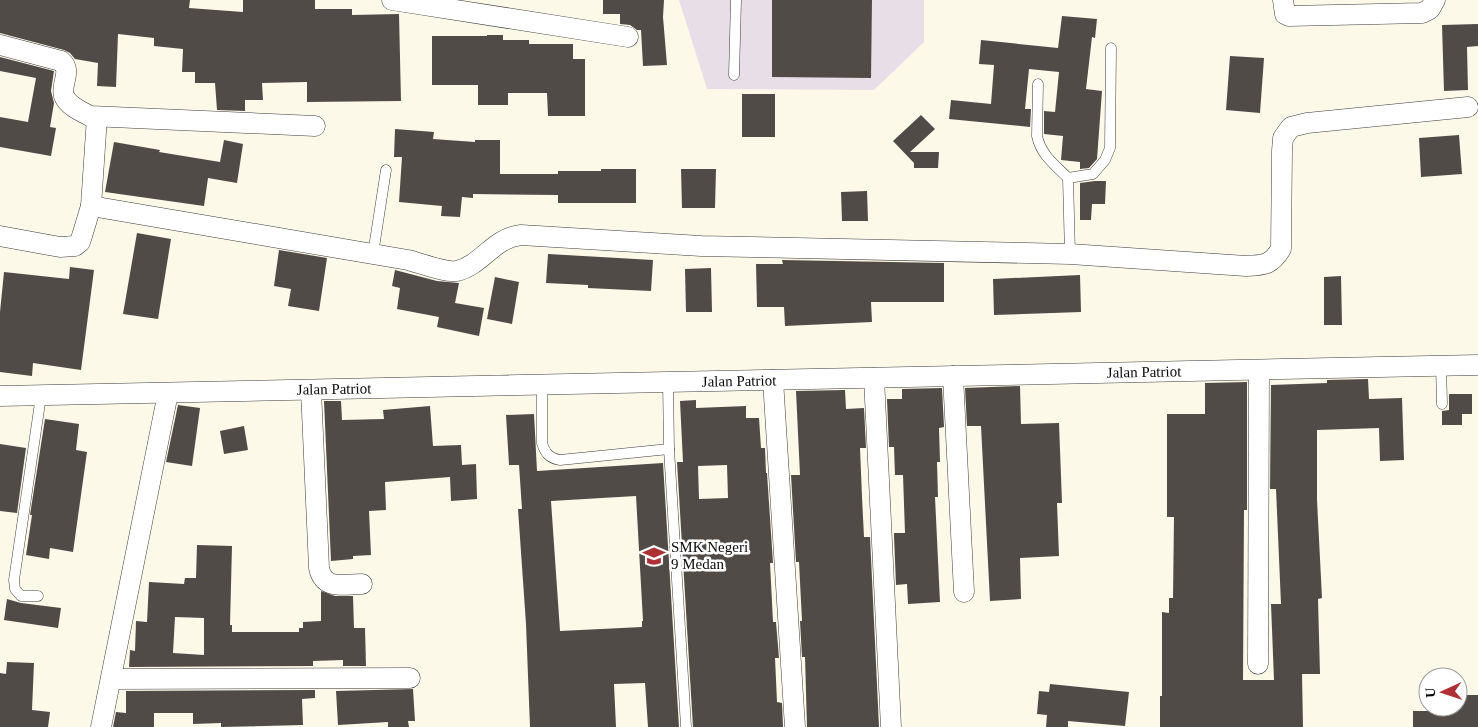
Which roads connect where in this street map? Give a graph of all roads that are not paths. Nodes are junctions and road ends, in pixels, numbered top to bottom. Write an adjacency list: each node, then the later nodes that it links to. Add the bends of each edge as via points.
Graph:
1 (392, 0): 5 (street)
2 (736, 0): 8 (lane)
3 (1283, 0): 4 (street, via 1285,14 1289,16 1422,13 1430,9)
4 (1435, 0)
5 (628, 37)
6 (0, 45): 11 (street, via 65,64 64,97 80,111)
7 (1110, 48): 14 (lane, via 1110,148 1093,174)
8 (734, 75)
9 (1038, 84): 14 (lane, via 1038,144)
10 (1468, 107): 18 (street, via 1291,126 1283,138 1282,151 1282,249 1265,265)
11 (96, 117): 12 (street); 15 (street)
12 (315, 126)
13 (386, 170): 17 (lane)
14 (1068, 178): 18 (lane)
15 (91, 206): 16 (street, via 80,242 75,246 60,247); 17 (street)
16 (0, 236)
17 (373, 254): 18 (street, via 455,271 468,267 501,241 521,235 701,246)
18 (1070, 254)
19 (1478, 365): 20 (street, Jalan Patriot)
20 (1442, 366): 21 (street, Jalan Patriot); 31 (lane)
21 (1259, 370): 22 (street, Jalan Patriot); 36 (street)
22 (954, 376): 23 (street, Jalan Patriot); 34 (street)
23 (874, 378): 24 (street, Jalan Patriot); 42 (street)
24 (773, 380): 25 (street, Jalan Patriot); 41 (street)
25 (668, 382): 26 (street, Jalan Patriot); 32 (lane)
26 (542, 385): 27 (street, Jalan Patriot); 32 (lane, via 542,443 554,459)
27 (310, 390): 28 (street, Jalan Patriot); 33 (street, via 321,577 329,583)
28 (168, 393): 30 (street, Jalan Patriot); 38 (street)
29 (0, 396): 30 (street, Jalan Patriot)
30 (41, 396): 35 (lane, via 14,580 15,589 21,596)
31 (1442, 404)
32 (669, 449): 39 (lane)
33 (362, 584)
34 (964, 592)
35 (38, 596)
36 (1258, 664)
37 (410, 678): 38 (street)
38 (111, 679): 40 (street)
39 (686, 726)
40 (101, 727)
41 (795, 727)
42 (891, 727)

